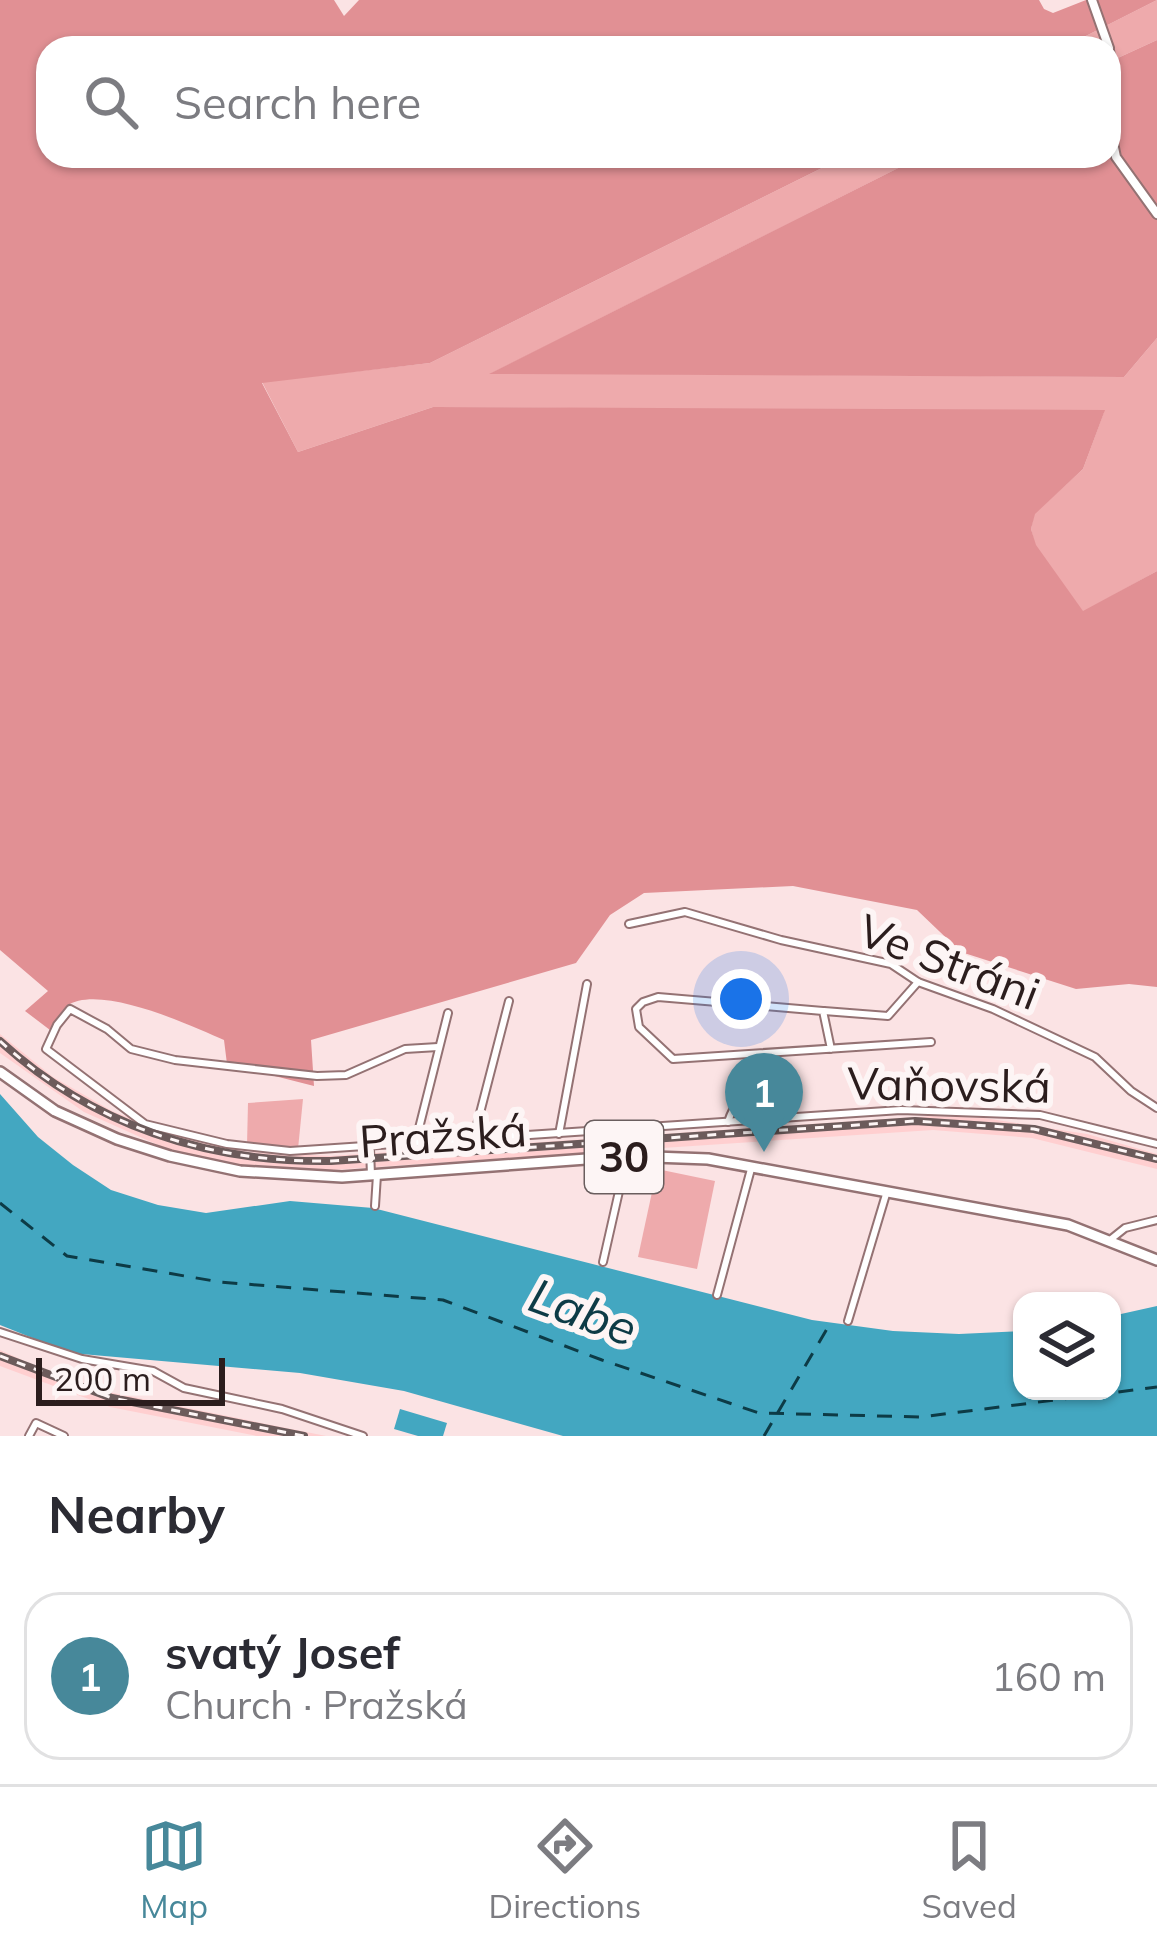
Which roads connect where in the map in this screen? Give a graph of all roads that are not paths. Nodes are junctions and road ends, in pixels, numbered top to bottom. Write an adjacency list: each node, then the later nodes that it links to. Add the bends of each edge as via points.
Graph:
1 (1092, 0): 2 (street)
2 (1104, 36)
3 (1121, 164): 4 (street)
4 (1157, 214)
5 (629, 924): 6 (street, Ve Stráni, via 685,911 891,964)
6 (918, 982): 9 (street, via 888,1016); 16 (street, Ve Stráni, via 1095,1057)
7 (587, 984): 18 (street)
8 (509, 1000): 19 (street)
9 (823, 1011): 13 (street); 14 (street, via 658,997 636,1009 639,1027 668,1058)
10 (448, 1013): 12 (street)
11 (931, 1042): 13 (street)
12 (438, 1047): 20 (street); 22 (street, Vaňovská, via 317,1076 131,1049 70,1010 46,1049 133,1116 166,1131 290,1151)
13 (831, 1048): 14 (street)
14 (763, 1054): 17 (street)
15 (0, 1072): 25 (main road, Pražská / 30, via 116,1139 191,1161 293,1176)
16 (1157, 1108)
17 (728, 1123): 18 (street, Vaňovská); 21 (street, Vaňovská, via 902,1110 1025,1114)
18 (559, 1135): 19 (street, Vaňovská)
19 (473, 1140): 20 (street, Vaňovská)
20 (415, 1144): 22 (street, Vaňovská)
21 (1157, 1144)
22 (370, 1148): 25 (street)
23 (627, 1156): 24 (main road, Pražská / 30); 25 (main road, Pražská / 30); 31 (street)
24 (752, 1166): 26 (main road, Pražská / 30); 32 (street)
25 (374, 1175): 27 (street)
26 (887, 1191): 29 (main road, Pražská / 30); 33 (street)
27 (375, 1206)
28 (1157, 1220): 29 (street)
29 (1110, 1240): 30 (main road, Pražská / 30)
30 (1157, 1260)
31 (603, 1262)
32 (717, 1295)
33 (848, 1322)
34 (0, 1332): 37 (street)
35 (29, 1436): 36 (street, via 36,1423)
36 (64, 1436)
37 (363, 1436)

